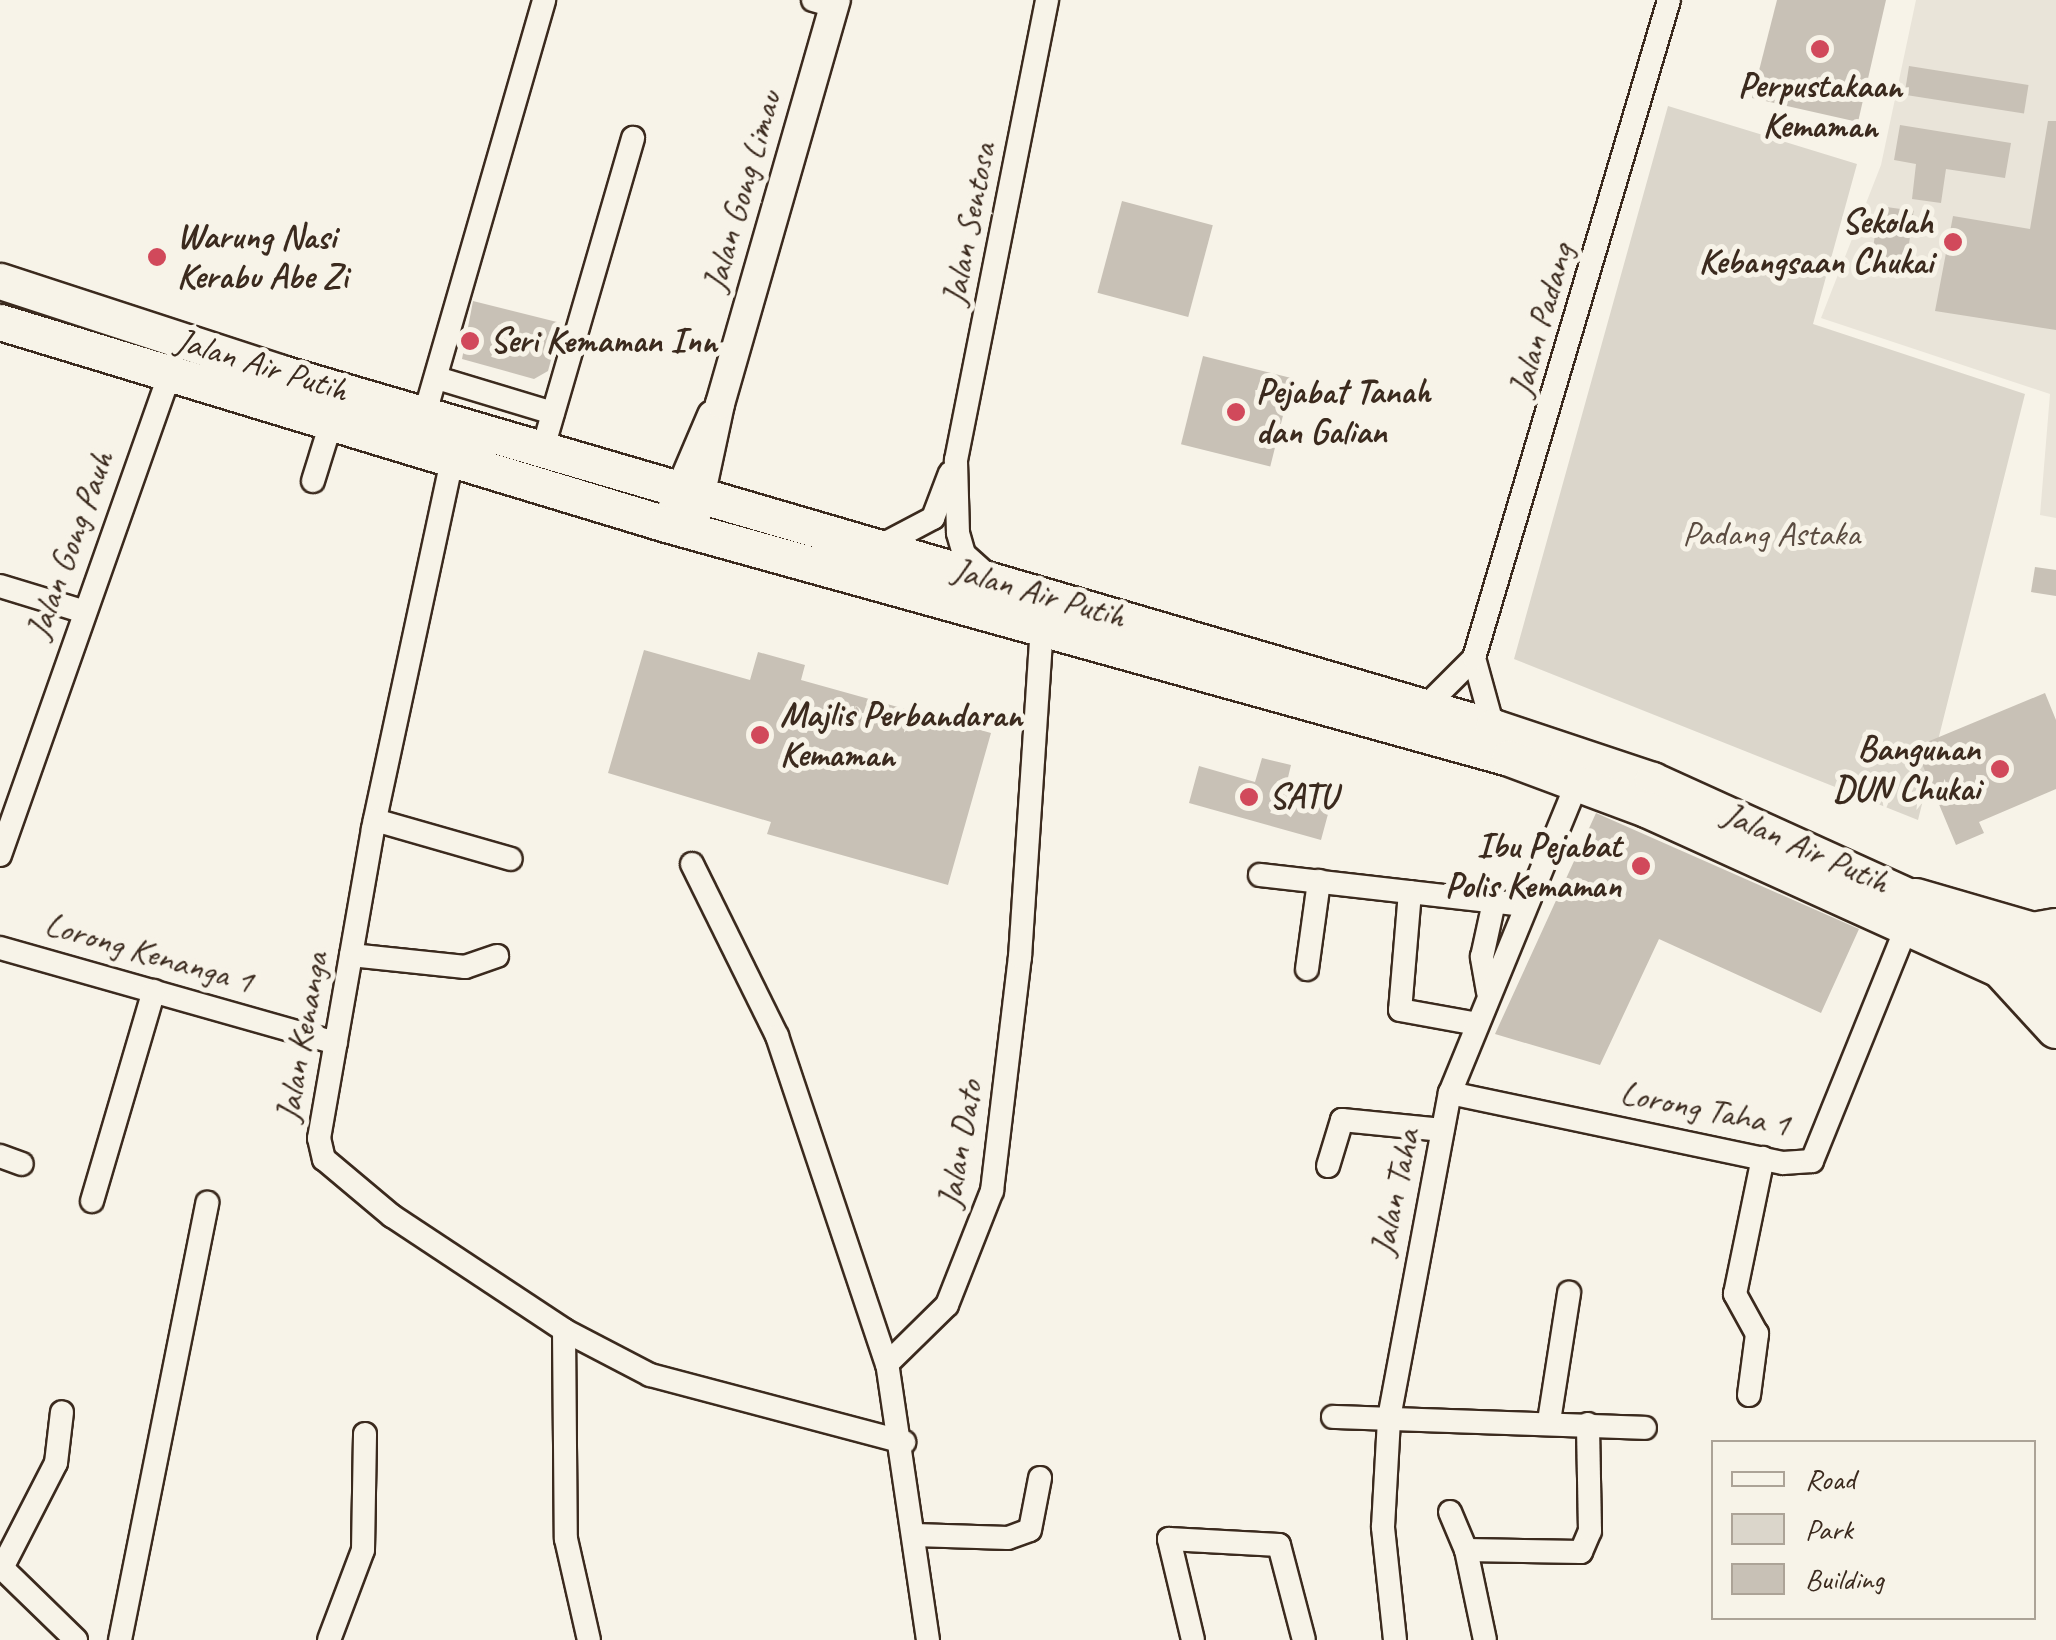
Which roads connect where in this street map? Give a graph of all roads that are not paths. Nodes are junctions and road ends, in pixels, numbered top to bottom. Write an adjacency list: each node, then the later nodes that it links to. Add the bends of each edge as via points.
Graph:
1 (544, 0): 9 (street)
2 (1047, 0): 15 (street, Jalan Sentosa)
3 (1669, 0): 24 (street, Jalan Padang)
4 (828, 2): 17 (street, Jalan Gong Limau)
5 (634, 138): 10 (street)
6 (0, 281): 11 (main road, Jalan Air Putih)
7 (0, 320): 8 (main road, Jalan Air Putih)
8 (170, 373): 12 (main road, Jalan Air Putih); 22 (street, Jalan Gong Pauh)
9 (436, 378): 10 (street); 11 (street)
10 (553, 413): 13 (street)
11 (426, 414): 13 (main road, Jalan Air Putih)
12 (331, 423): 14 (main road, Jalan Air Putih); 16 (street)
13 (543, 448): 17 (main road, Jalan Air Putih)
14 (452, 460): 18 (main road, Jalan Air Putih); 29 (street, Jalan Kenanga)
15 (956, 460): 19 (street, via 925,526); 20 (street, via 964,554)
16 (314, 482)
17 (691, 492): 18 (street, Jalan Gong Limau); 19 (main road, Jalan Air Putih)
18 (679, 528): 23 (main road, Jalan Air Putih)
19 (870, 546): 20 (main road, Jalan Air Putih)
20 (1005, 583): 25 (main road, Jalan Air Putih)
21 (0, 586): 22 (street)
22 (82, 611): 28 (street, Jalan Gong Pauh)
23 (1042, 626): 27 (main road, Jalan Air Putih); 60 (street, Jalan Dato, via 1020,957 994,1178 947,1305)
24 (1474, 658): 25 (street); 26 (street)
25 (1426, 706): 26 (main road, Jalan Air Putih)
26 (1493, 726): 38 (main road, Jalan Air Putih, via 1652,780)
27 (1578, 782): 37 (street, Jalan Taha); 38 (main road, Jalan Air Putih)
28 (8, 803): 30 (street, Jalan Gong Pauh)
29 (375, 820): 31 (street); 41 (street, Jalan Kenanga)
30 (0, 856)
31 (511, 859)
32 (692, 864): 60 (street, via 777,1036)
33 (1260, 875): 34 (street)
34 (1319, 881): 35 (street); 44 (street)
35 (1410, 892): 36 (street); 49 (street, via 1400,1010)
36 (1494, 902): 37 (street); 47 (street, via 1482,957)
37 (1522, 906): 47 (street, Jalan Taha)
38 (1912, 910): 39 (highway, via 2033,932); 43 (main road, Jalan Air Putih); 45 (main road, Jalan Air Putih); 54 (street, Lorong Taha 1, via 1812,1161)
39 (2056, 928)
40 (0, 948): 46 (street, Lorong Kenanga 1)
41 (351, 955): 42 (street, via 465,967); 51 (street, Jalan Kenanga)
42 (497, 956)
43 (2056, 963)
44 (1307, 968)
45 (2000, 968): 48 (main road, Jalan Air Putih); 50 (highway)
46 (154, 991): 51 (street, Lorong Kenanga 1); 56 (street)
47 (1488, 992): 49 (street, Jalan Taha)
48 (2056, 995)
49 (1476, 1024): 52 (street, Jalan Taha)
50 (2056, 1028)
51 (336, 1043): 59 (street, Jalan Kenanga, via 319,1138 324,1160 392,1216)
52 (1450, 1093): 53 (street, Jalan Taha); 54 (street, Lorong Taha 1)
53 (1443, 1130): 55 (street, via 1342,1120); 64 (street, Jalan Taha)
54 (1763, 1158): 61 (street, via 1735,1294 1757,1334)
55 (1328, 1166)
56 (92, 1201)
57 (207, 1203): 76 (street)
58 (1569, 1293): 65 (street)
59 (564, 1330): 69 (street, Jalan Kenanga, via 685,1389); 78 (street, via 566,1538)
60 (887, 1364): 69 (street)
61 (1750, 1394)
62 (62, 1412): 74 (street, via 56,1462)
63 (1333, 1418): 64 (street)
64 (1389, 1418): 65 (street); 82 (street, Jalan Taha, via 1383,1528)
65 (1549, 1422): 66 (street)
66 (1588, 1424): 67 (street); 73 (street, via 1585,1549)
67 (1644, 1428)
68 (365, 1434): 77 (street, via 363,1550)
69 (904, 1442): 72 (street)
70 (1040, 1478): 72 (street, via 1030,1530 1008,1538)
71 (1450, 1512): 73 (street)
72 (914, 1536): 79 (street)
73 (1466, 1550): 83 (street)
74 (1, 1567): 75 (street)
75 (76, 1640)
76 (120, 1640)
77 (329, 1640)
78 (588, 1640)
79 (928, 1640)
80 (1193, 1640): 81 (street, via 1169,1539 1279,1545)
81 (1304, 1640)
82 (1394, 1640)
83 (1485, 1640)

